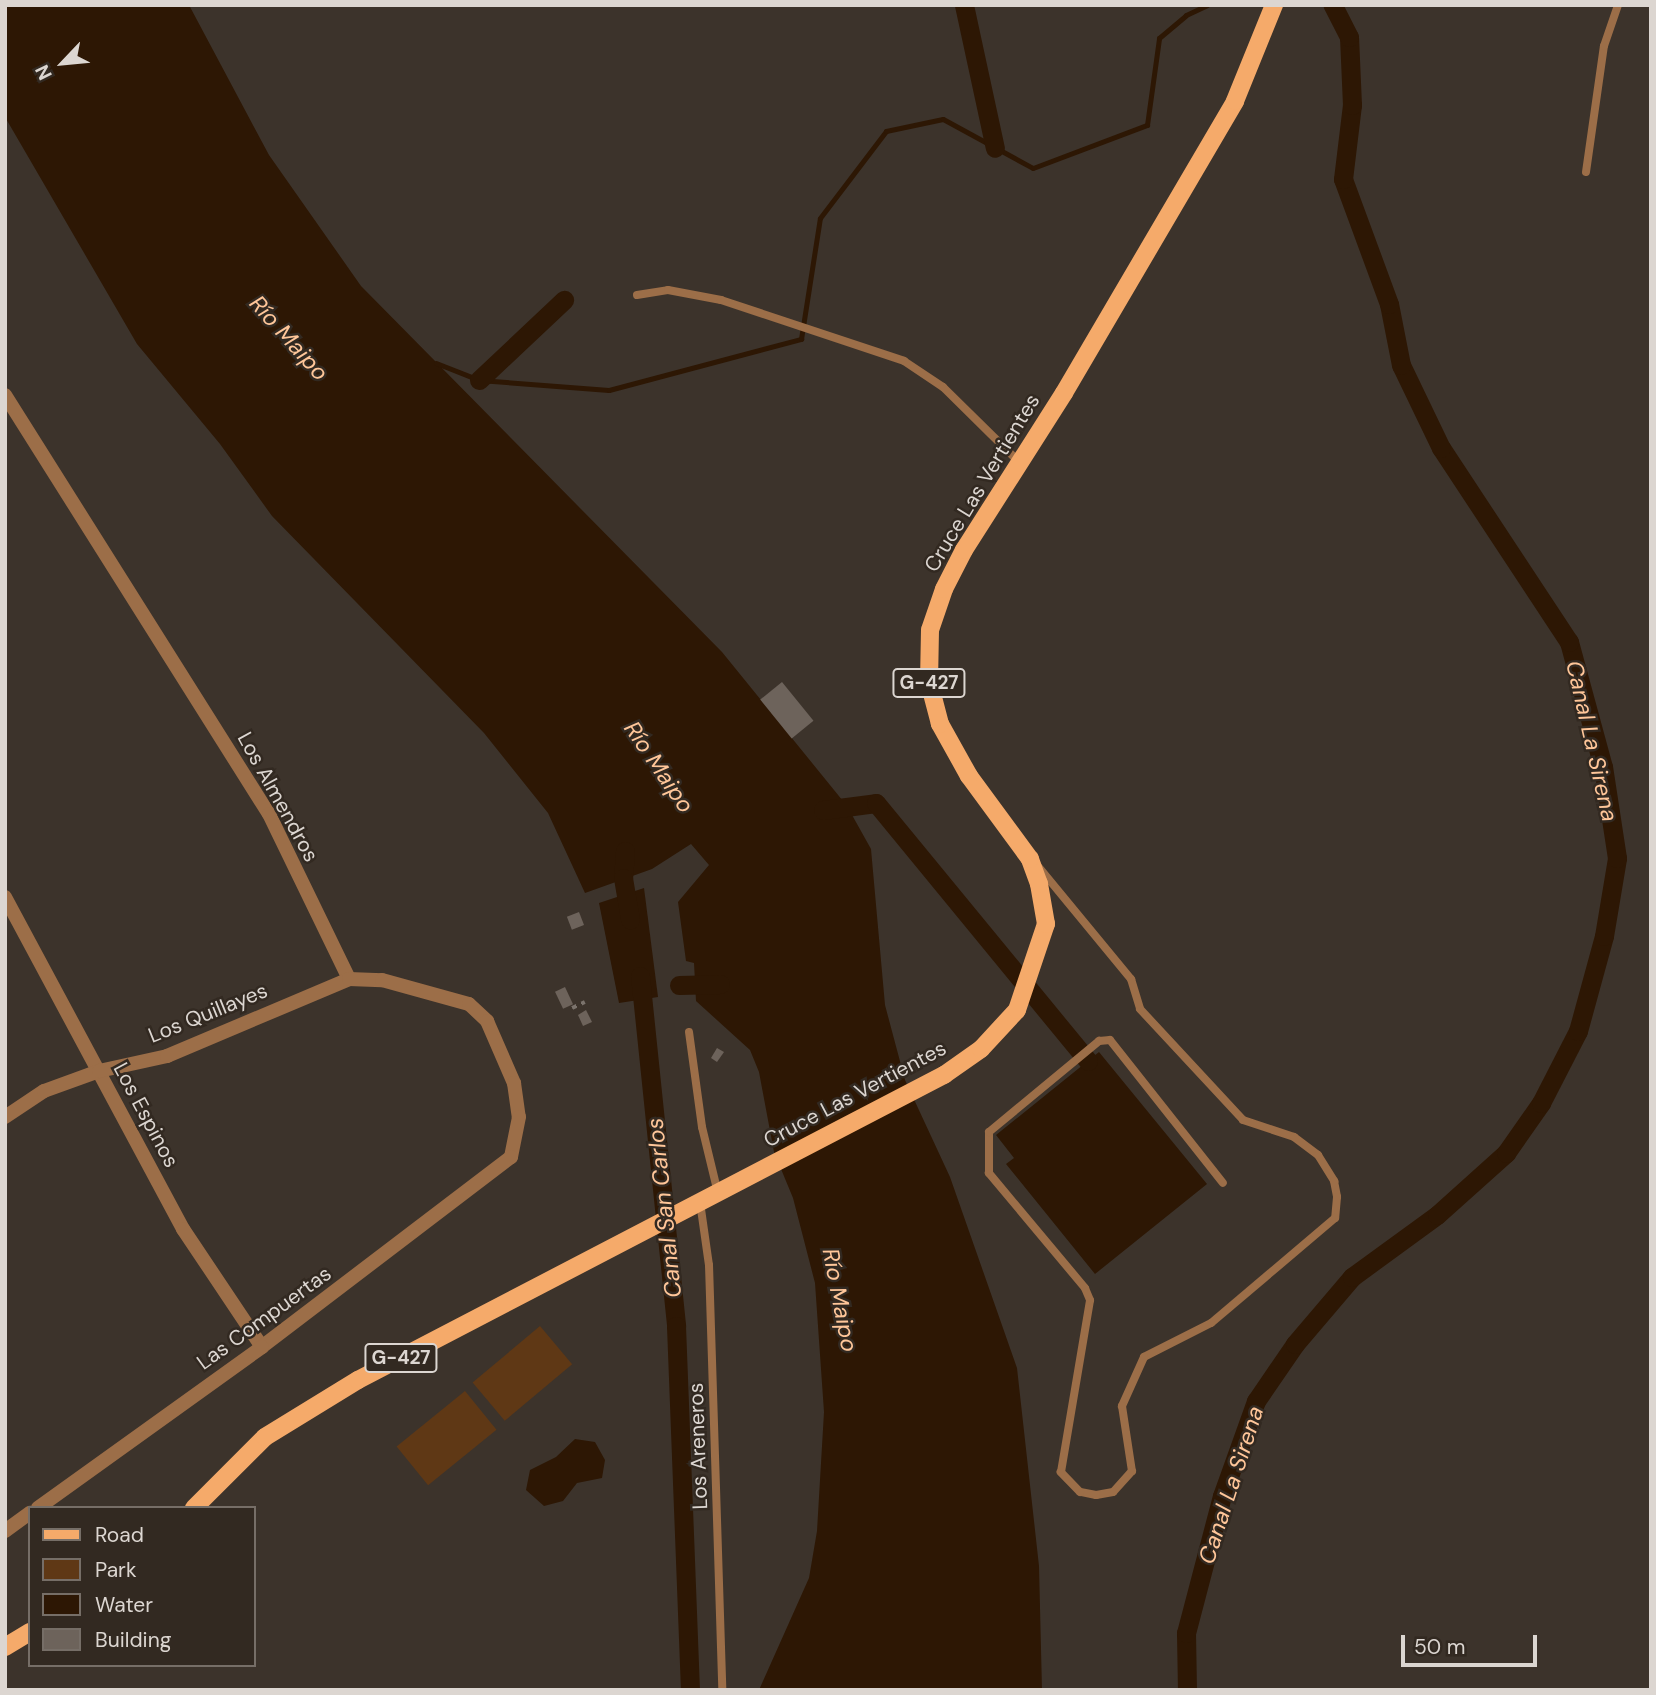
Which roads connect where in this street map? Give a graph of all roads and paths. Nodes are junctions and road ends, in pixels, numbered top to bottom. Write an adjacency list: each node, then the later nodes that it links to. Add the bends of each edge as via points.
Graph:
1 (1274, 5): 6 (main road, Cruce Las Vertientes / G-427, via 1235,101)
2 (1618, 5): 3 (lane, via 1604,46)
3 (1586, 172)
4 (637, 295): 6 (lane, via 668,290 720,300 904,361 943,387)
5 (5, 395): 9 (street, Los Almendros, via 269,814)
6 (1020, 463): 7 (main road, Cruce Las Vertientes / G-427, via 944,589 927,654 940,723 969,776)
7 (1030, 859): 15 (lane, via 1056,882 1132,979 1140,1009 1243,1120 1294,1137 1318,1155 1334,1181 1337,1197 1335,1217 1211,1323 1144,1357 1122,1406 1132,1471 1113,1492 1096,1495 1074,1488 1061,1472 1090,1300 1085,1288 989,1173 989,1132 1099,1041 1110,1040); 16 (main road, Cruce Las Vertientes / G-427, via 1046,924 1017,1010 981,1049 923,1086)
8 (5, 897): 13 (street, Los Espinos)
9 (349, 979): 13 (street, Los Quillayes, via 167,1056); 18 (street, Las Compuertas, via 382,980 441,993 469,1004 486,1021 514,1083 519,1117 510,1157)
10 (585, 1002): 11 (path)
11 (572, 1008)
12 (689, 1032): 16 (lane, via 702,1127)
13 (99, 1071): 14 (street, Los Quillayes, via 44,1091); 18 (street, Los Espinos, via 183,1229)
14 (5, 1117)
15 (1223, 1183)
16 (718, 1193): 17 (main road, Cruce Las Vertientes / G-427)
17 (697, 1204): 20 (main road, Cruce Las Vertientes / G-427, via 334,1394 265,1437); 25 (lane, Los Areneros, via 709,1265)
18 (262, 1346): 19 (street, Las Compuertas)
19 (41, 1506)
20 (196, 1506)
21 (28, 1514): 22 (street)
22 (5, 1531)
23 (28, 1633): 24 (main road)
24 (5, 1647)
25 (722, 1690)

